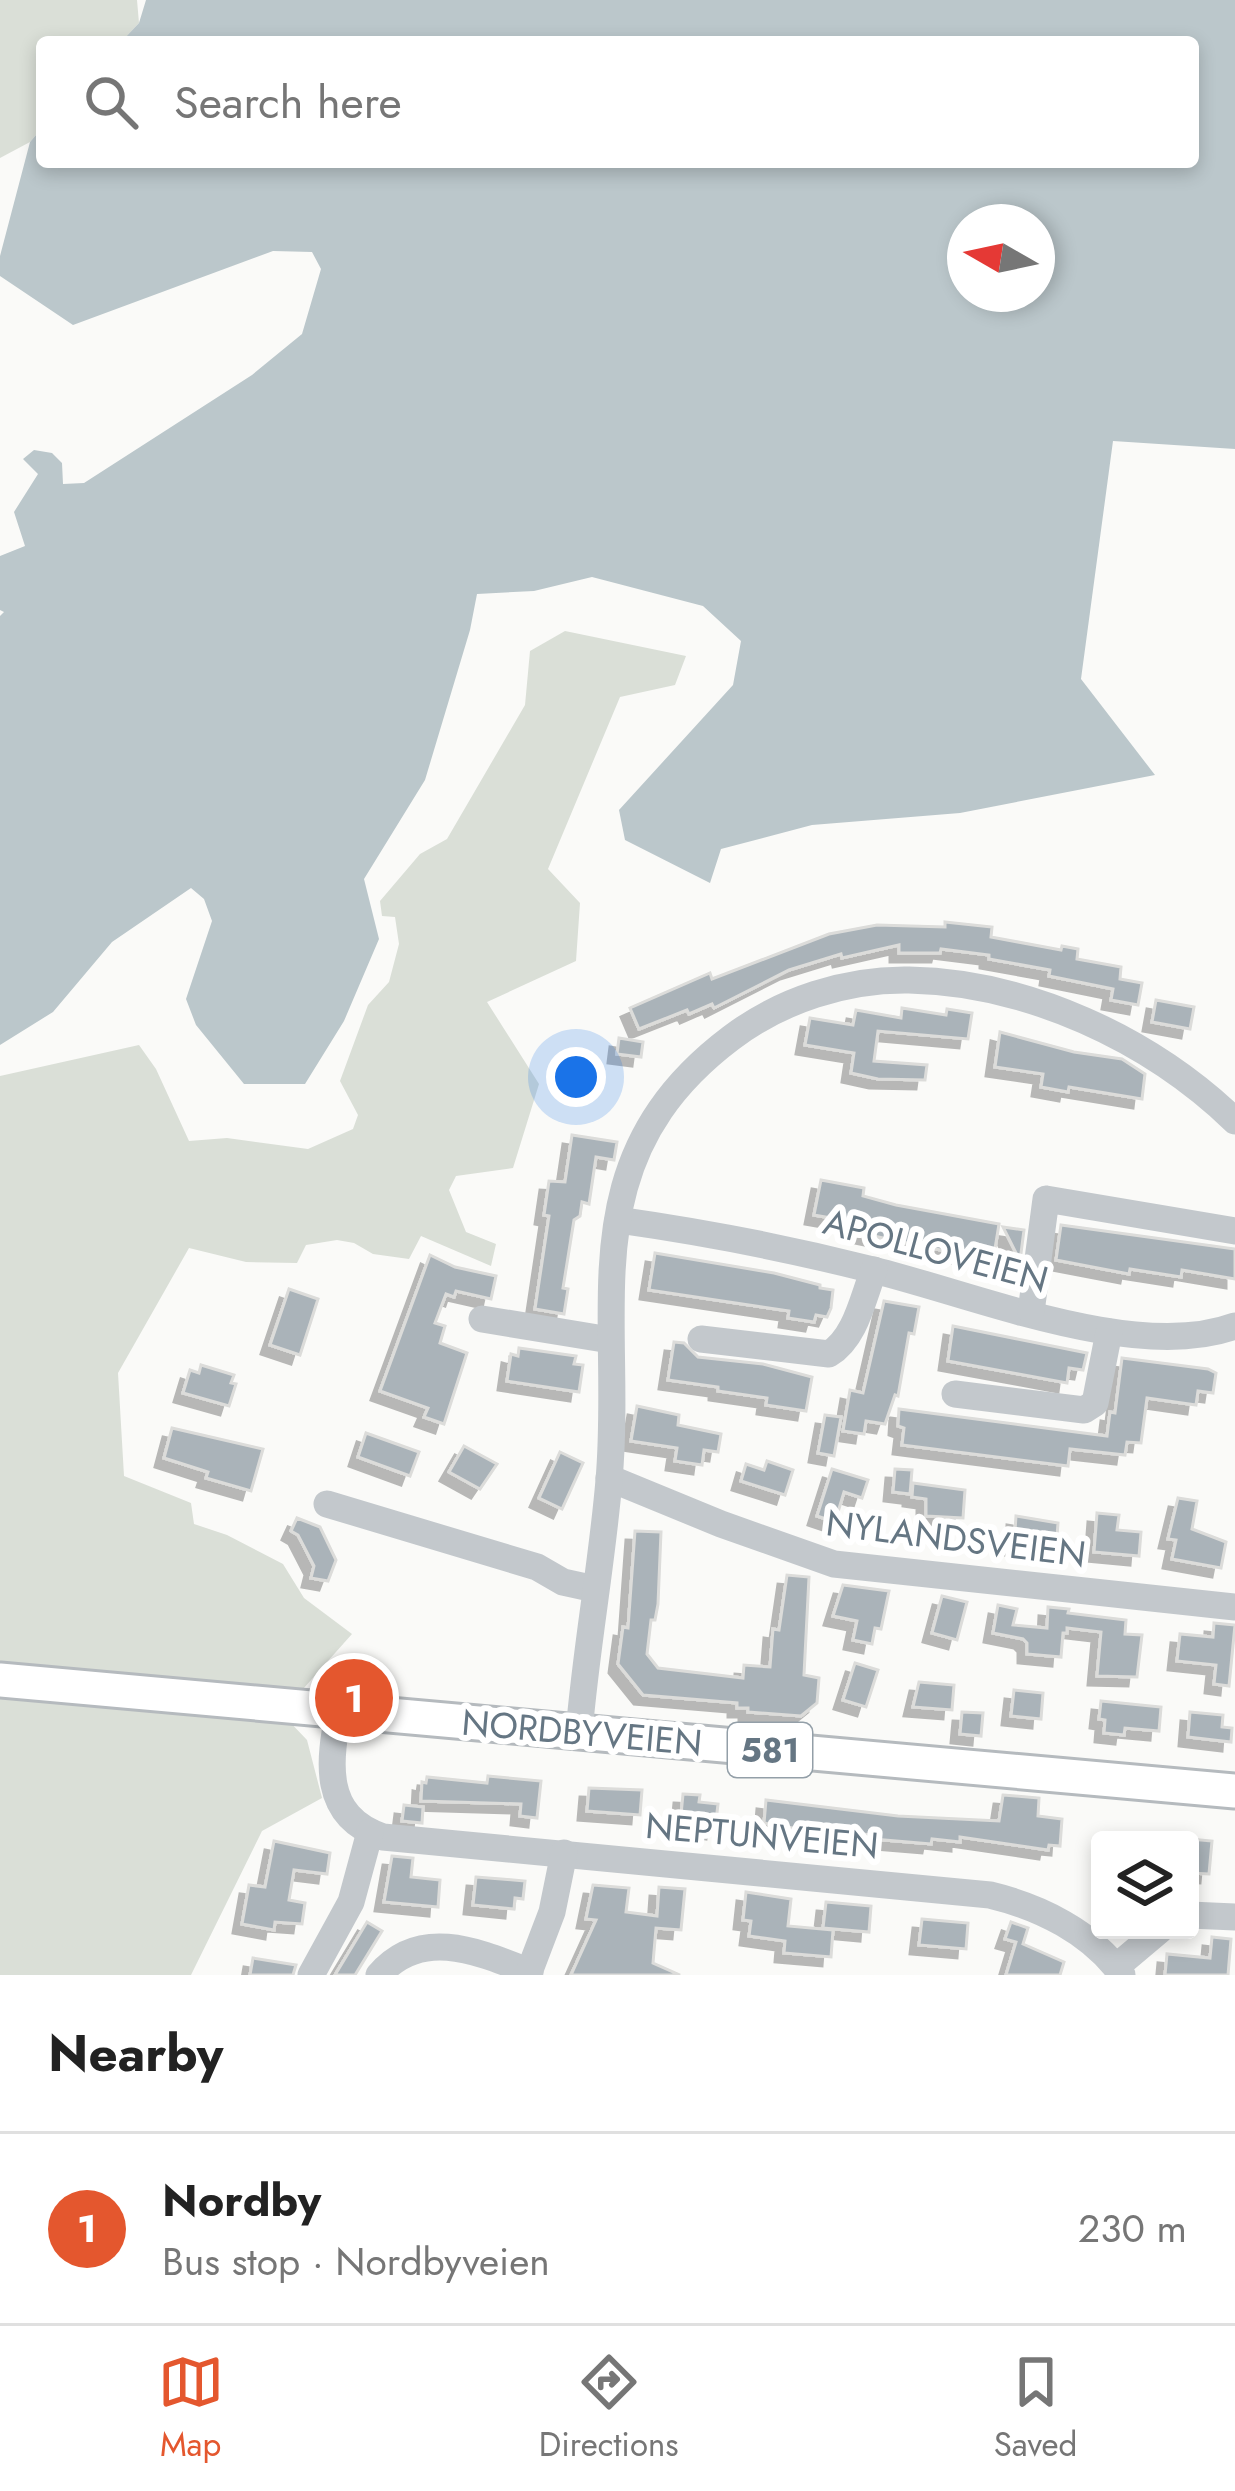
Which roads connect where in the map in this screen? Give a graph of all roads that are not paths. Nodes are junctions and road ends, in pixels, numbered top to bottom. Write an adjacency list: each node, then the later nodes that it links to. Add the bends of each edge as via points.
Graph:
1 (1235, 1121): 2 (street, via 1135,1046 1040,1004 974,985 873,982 782,1007 703,1062 638,1144)
2 (618, 1220): 4 (street, APOLLOVEIEN); 10 (street)
3 (1235, 1231): 5 (street, via 1046,1199)
4 (874, 1270): 5 (street, APOLLOVEIEN); 9 (street, via 850,1333 829,1354)
5 (1031, 1312): 8 (street, APOLLOVEIEN)
6 (482, 1319): 10 (street)
7 (1235, 1325): 8 (street, APOLLOVEIEN, via 1172,1336)
8 (1109, 1332): 11 (street, via 1095,1402 1084,1410)
9 (701, 1339)
10 (610, 1340): 12 (street)
11 (956, 1394)
12 (609, 1478): 14 (street); 15 (street, NYLANDSVEIEN, via 833,1564)
13 (327, 1504): 14 (street)
14 (595, 1589): 18 (street)
15 (1235, 1607)
16 (0, 1680): 17 (main road, NORDBYVEIEN / 581)
17 (340, 1710): 18 (main road, NORDBYVEIEN / 581); 20 (street, via 331,1778 344,1807)
18 (579, 1732): 19 (main road, NORDBYVEIEN / 581)
19 (1235, 1790)
20 (370, 1832): 21 (street, NEPTUNVEIEN); 27 (street, via 350,1902)
21 (563, 1853): 25 (street, NEPTUNVEIEN, via 990,1895 1064,1924); 26 (street)
22 (1199, 1916): 23 (street)
23 (1235, 1917)
24 (1151, 1939): 25 (street)
25 (1119, 1971)
26 (529, 1974): 28 (street, via 436,1946 402,1954)
27 (311, 1975)
28 (379, 1975)

